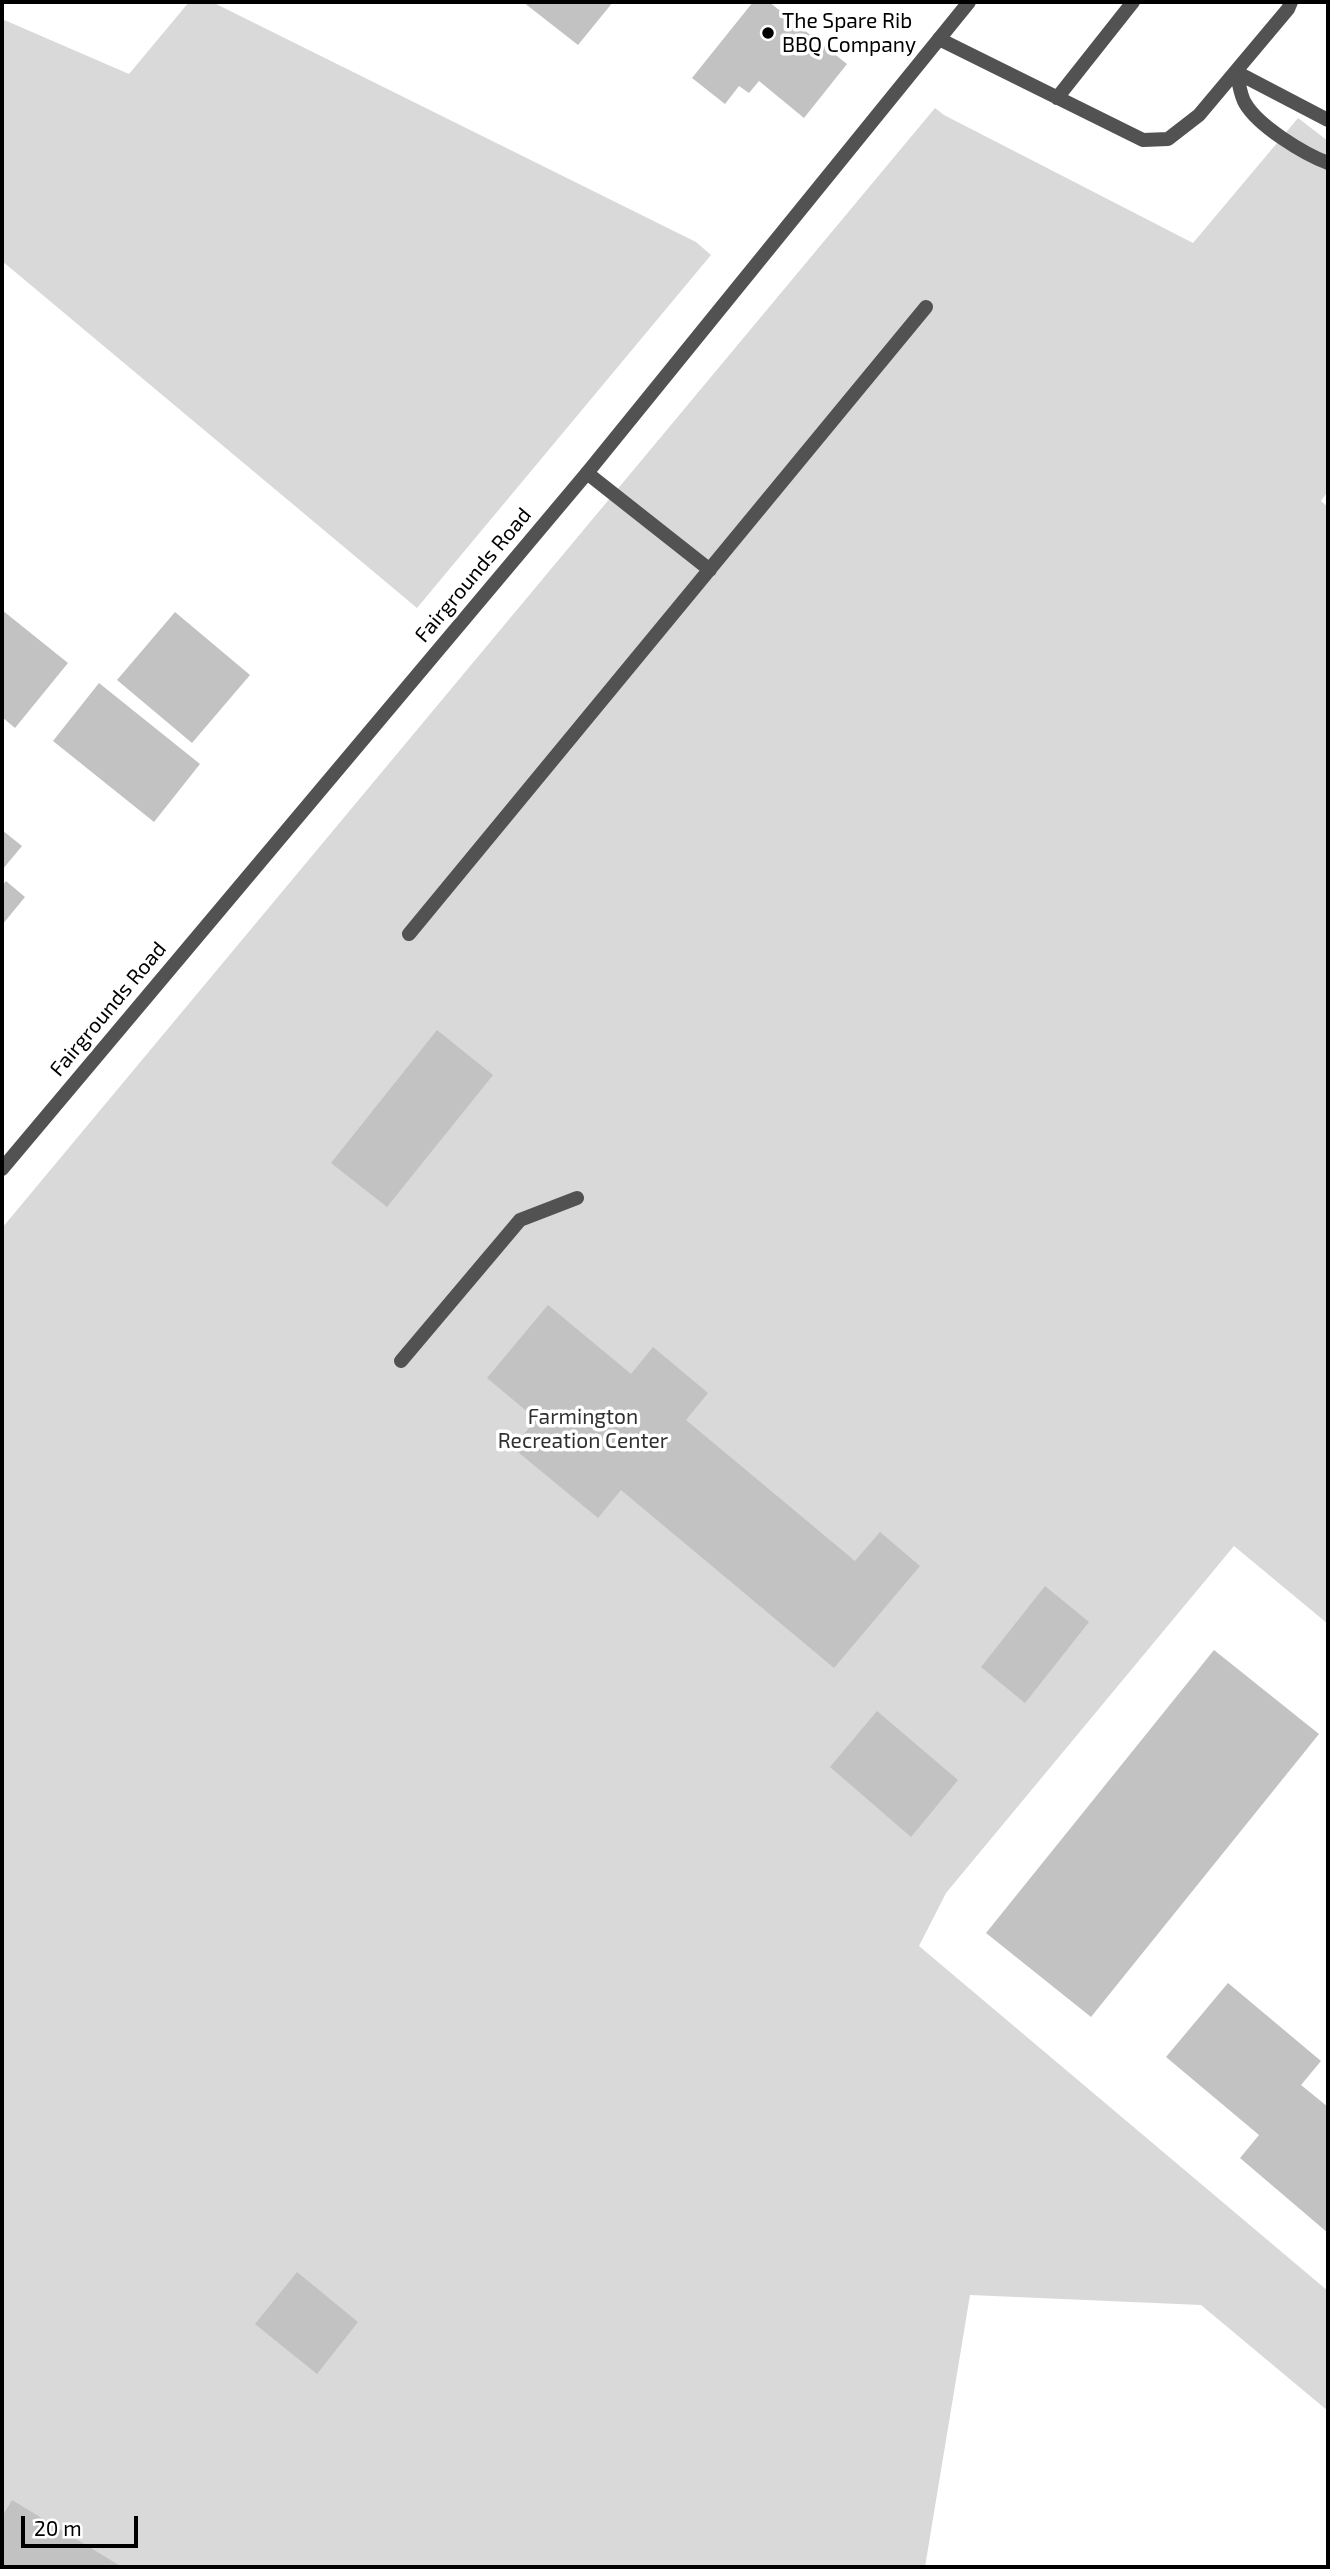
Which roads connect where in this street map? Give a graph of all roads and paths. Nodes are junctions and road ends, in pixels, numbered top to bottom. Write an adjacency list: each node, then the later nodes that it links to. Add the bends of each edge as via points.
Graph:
1 (969, 2): 4 (street, Fairgrounds Road)
2 (1133, 2): 6 (street)
3 (1291, 2): 5 (street)
4 (939, 39): 6 (street); 10 (street, Fairgrounds Road)
5 (1236, 72): 6 (street, via 1199,115 1168,139 1143,140); 7 (street); 8 (street, via 1245,103 1271,130)
6 (1057, 98)
7 (1328, 120)
8 (1328, 163)
9 (926, 307): 11 (street)
10 (587, 473): 11 (street); 13 (street, Fairgrounds Road)
11 (710, 570): 12 (street)
12 (409, 934)
13 (2, 1169)
14 (577, 1198): 15 (street, via 520,1220)
15 (401, 1361)

